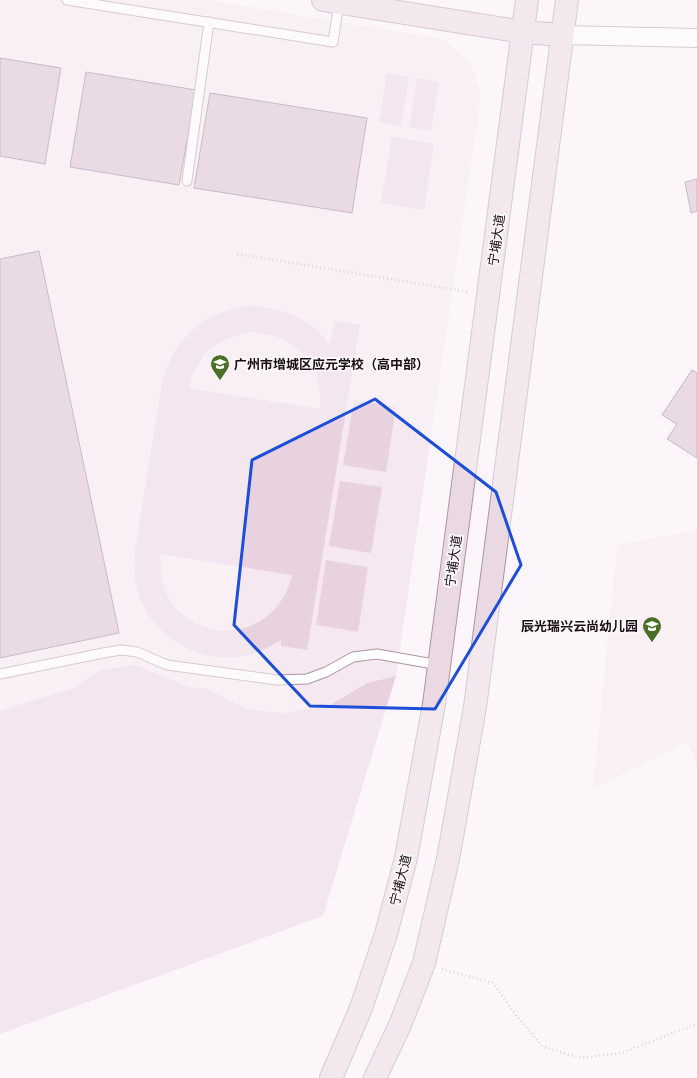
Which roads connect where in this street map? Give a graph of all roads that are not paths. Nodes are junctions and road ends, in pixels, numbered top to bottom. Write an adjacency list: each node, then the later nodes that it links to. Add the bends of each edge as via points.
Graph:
1 (67, 0): 5 (lane)
2 (527, 0): 6 (main road, 宁埔大道)
3 (567, 0): 7 (main road)
4 (331, 1): 5 (lane, via 333,42); 6 (main road)
5 (209, 22): 9 (lane)
6 (523, 32): 7 (main road); 10 (main road, 宁埔大道)
7 (562, 35): 8 (street); 13 (main road, via 475,707 448,859 424,963 400,1025)
8 (697, 38)
9 (187, 181)
10 (439, 665): 11 (lane, via 377,654 353,657 326,672 306,678 277,680 167,665 136,652 121,650); 12 (main road, 宁埔大道, via 406,858 386,934 361,1008)
11 (0, 674)
12 (331, 1078)
13 (375, 1078)

